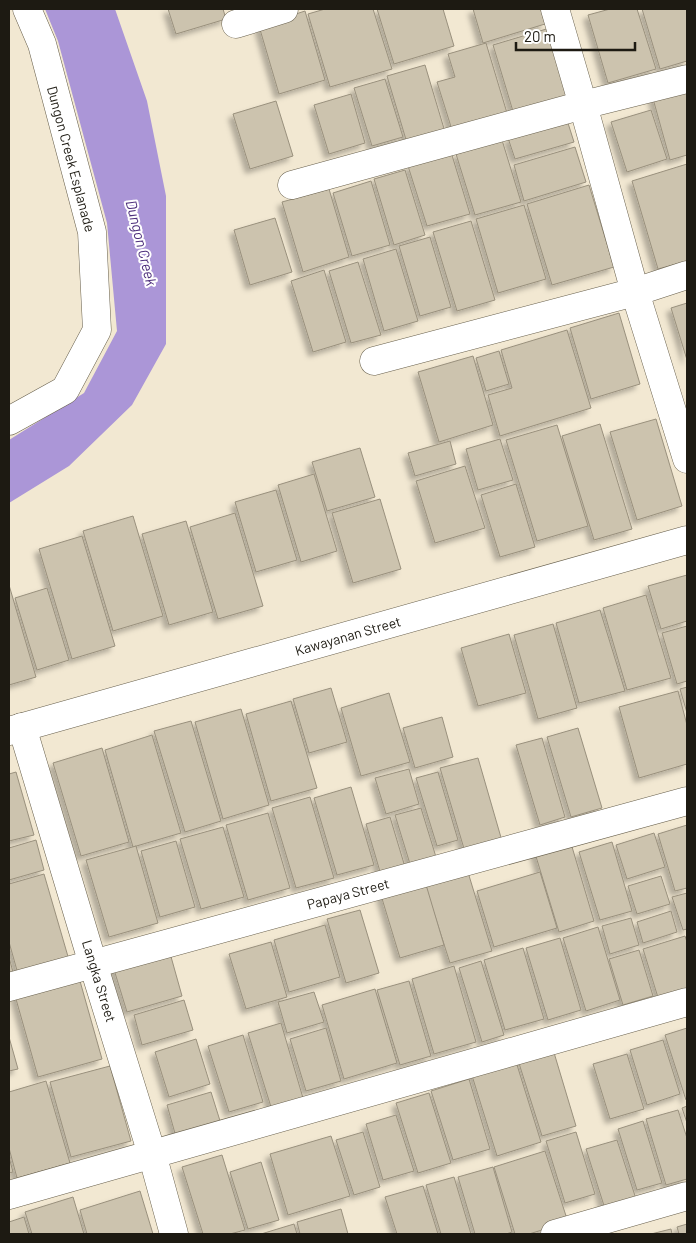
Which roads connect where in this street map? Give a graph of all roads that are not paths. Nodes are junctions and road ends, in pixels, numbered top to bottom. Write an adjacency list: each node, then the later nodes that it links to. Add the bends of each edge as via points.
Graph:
1 (27, 9): 11 (street, Dungon Creek Esplanade, via 42,44 92,232 96,330 65,390)
2 (284, 9): 4 (street)
3 (555, 9): 6 (street)
4 (236, 24)
5 (687, 79): 6 (street)
6 (583, 105): 7 (street); 9 (street)
7 (292, 186)
8 (687, 275): 9 (street)
9 (635, 292): 10 (street); 12 (street)
10 (374, 362)
11 (9, 421)
12 (687, 459)
13 (687, 540): 14 (street, Kawayanan Street)
14 (16, 729): 16 (street, Langka Street)
15 (687, 801): 16 (street, Papaya Street)
16 (93, 964): 17 (street, Papaya Street); 19 (street, Langka Street)
17 (9, 987)
18 (687, 1002): 19 (street)
19 (152, 1154): 20 (street); 22 (street, Langka Street)
20 (9, 1196)
21 (687, 1196): 23 (street)
22 (174, 1234)
23 (555, 1234)

